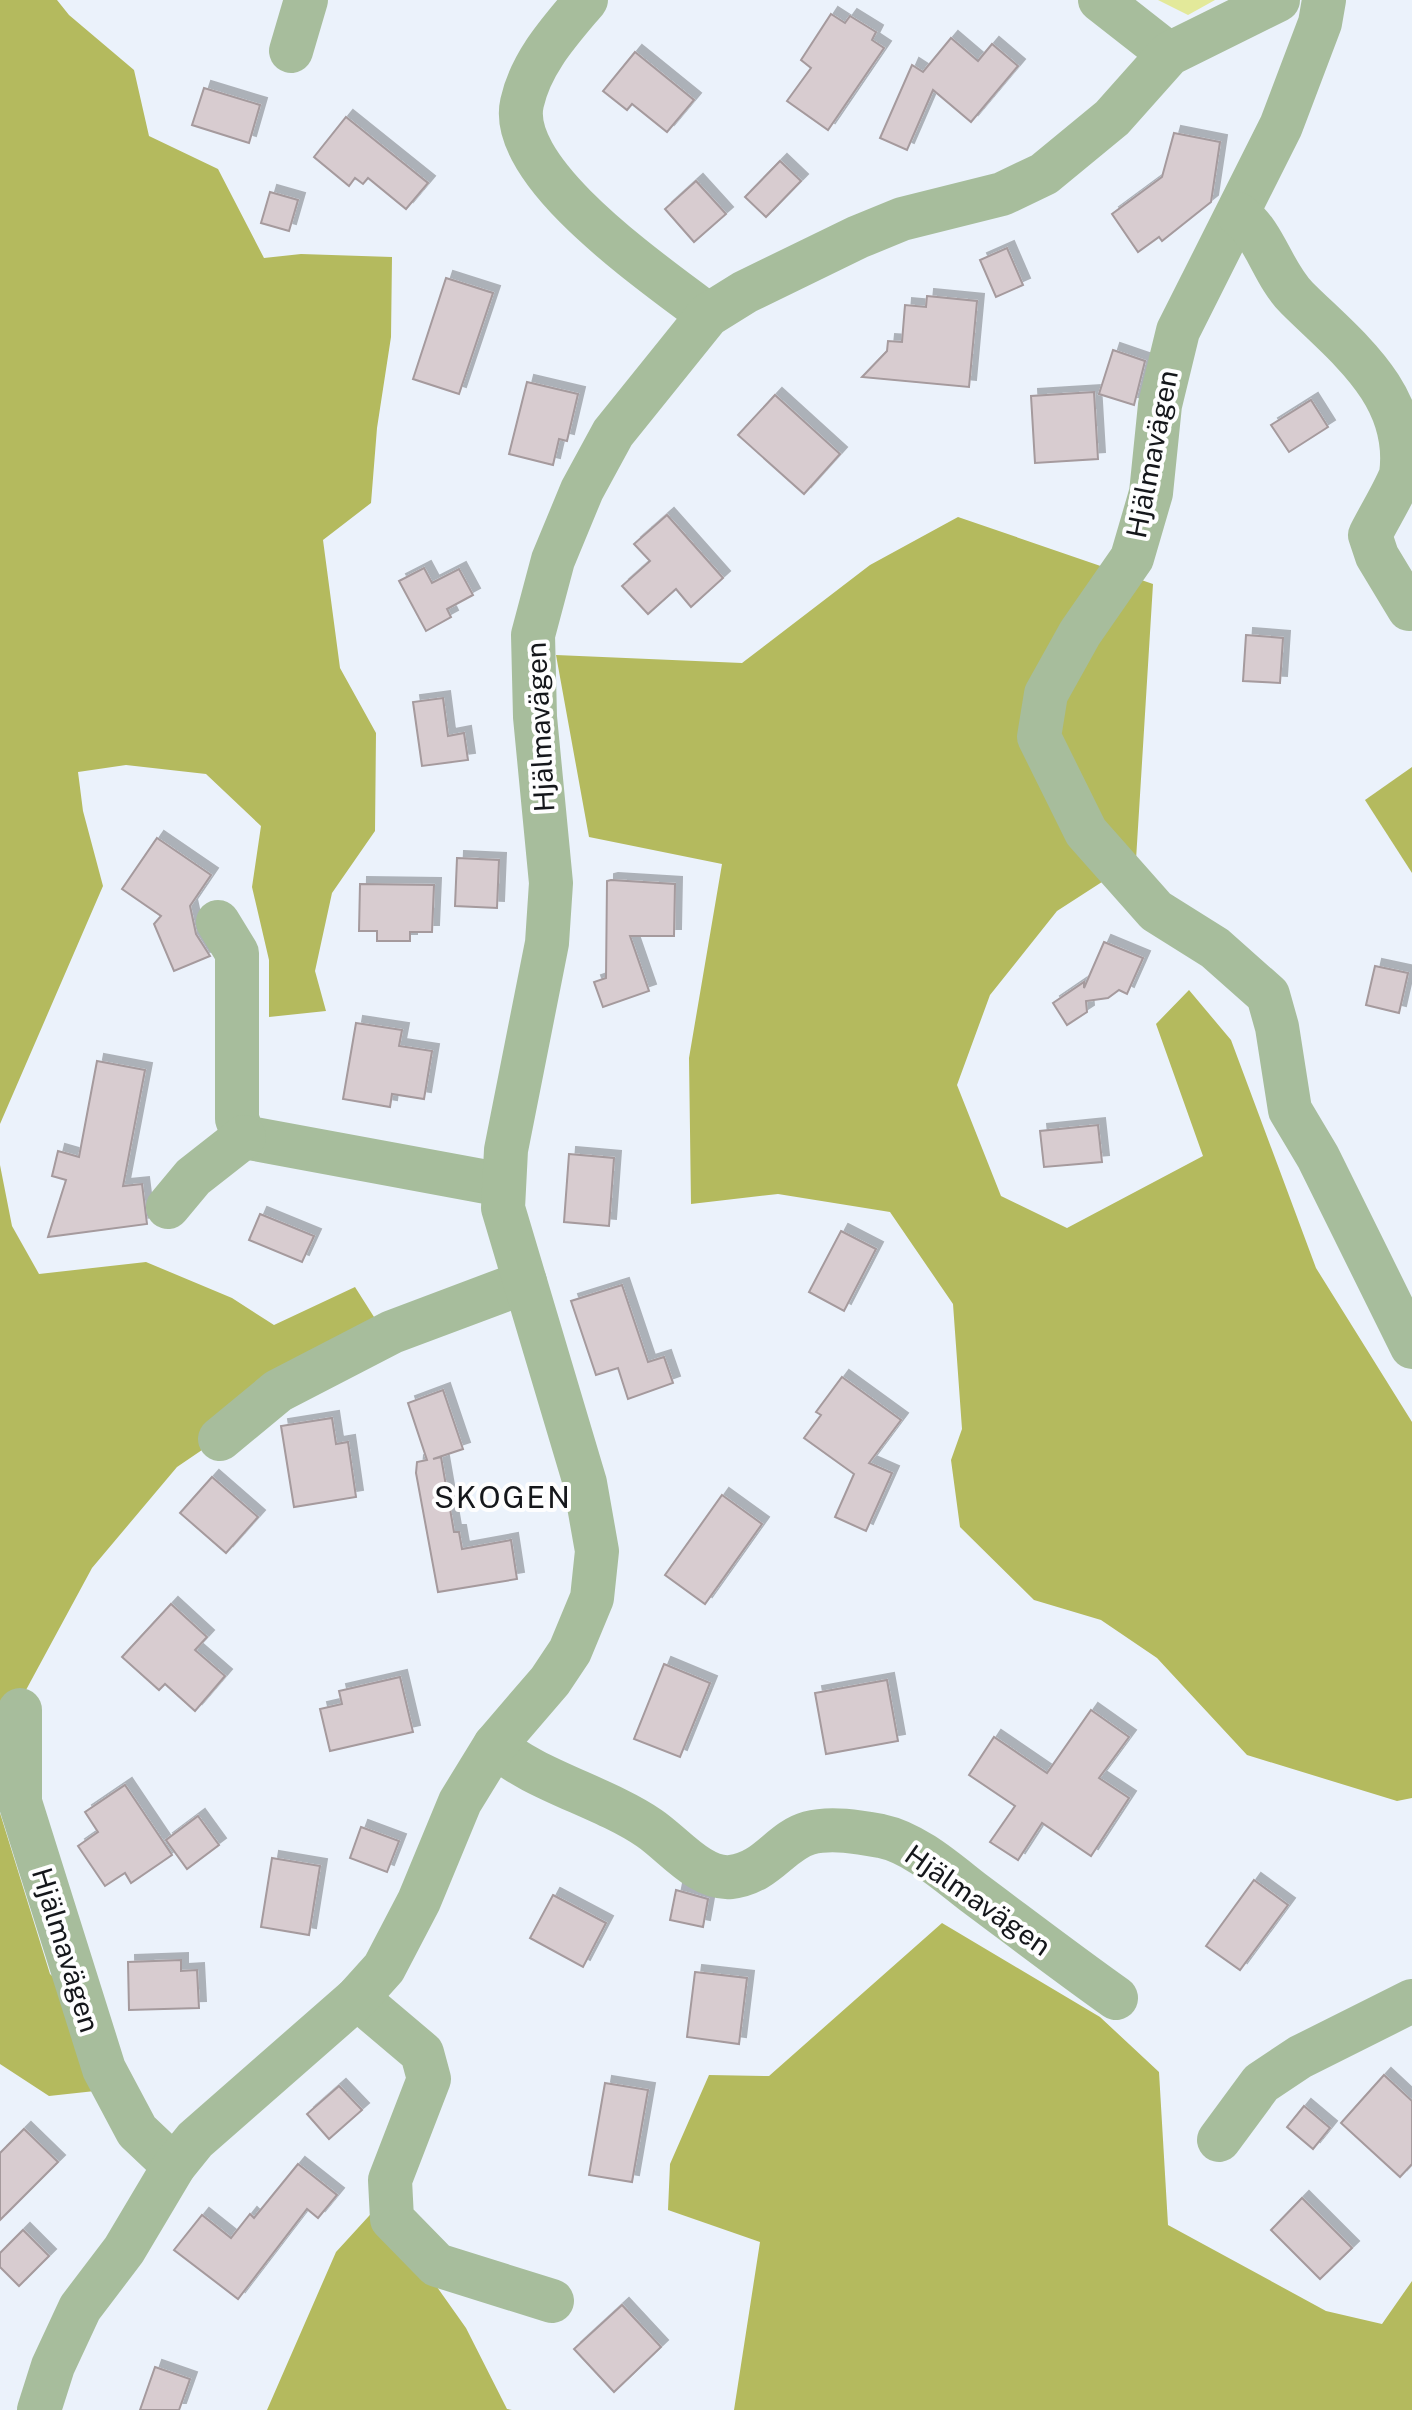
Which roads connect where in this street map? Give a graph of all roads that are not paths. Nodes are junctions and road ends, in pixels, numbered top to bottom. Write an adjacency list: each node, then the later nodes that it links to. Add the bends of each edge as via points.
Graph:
1 (306, 0): 6 (street)
2 (586, 0): 9 (street, via 533,70 521,105 523,138 550,181 615,243)
3 (1100, 0): 7 (street)
4 (1278, 0): 7 (street, Hjälmavägen)
5 (1324, 0): 8 (street, Hjälmavägen, via 1281,126)
6 (291, 51)
7 (1169, 54): 9 (street, Hjälmavägen, via 1112,118 1044,174 1002,194 902,219 858,237)
8 (1238, 214): 10 (street, via 1255,226 1295,296 1389,383 1403,409 1408,438 1402,472 1370,535); 16 (street, Hjälmavägen, via 1178,331 1160,405 1151,493 1132,558 1046,694 1039,737 1086,832 1146,900 1215,948 1268,995 1290,1110)
9 (708, 315): 13 (street, Hjälmavägen, via 613,433 553,560 533,635 551,883 547,943)
10 (1409, 609)
11 (218, 922): 12 (street, via 237,953 237,1119)
12 (244, 1137): 13 (street); 14 (street, via 193,1177)
13 (503, 1185): 15 (street, Hjälmavägen, via 503,1208)
14 (168, 1207)
15 (525, 1282): 17 (street, via 392,1332 278,1391); 19 (street, Hjälmavägen, via 580,1457 597,1551 592,1598 570,1651)
16 (1412, 1347)
17 (220, 1439)
18 (20, 1710): 24 (street, Hjälmavägen, via 20,1802 104,2069 137,2131)
19 (495, 1745): 20 (street, Hjälmavägen, via 460,1802 384,1968); 21 (street, Hjälmavägen, via 509,1758 650,1828 707,1873 749,1873 807,1833 839,1830 885,1837 926,1858)
20 (357, 1998): 24 (street, Hjälmavägen, via 240,2097); 25 (street, via 422,2053 429,2079 390,2180 392,2219 437,2265)
21 (1116, 1998)
22 (1412, 2001): 23 (street, via 1300,2057 1261,2083)
23 (1219, 2140)
24 (174, 2166): 26 (street, Hjälmavägen, via 124,2250 80,2308)
25 (552, 2301)
26 (39, 2410)

